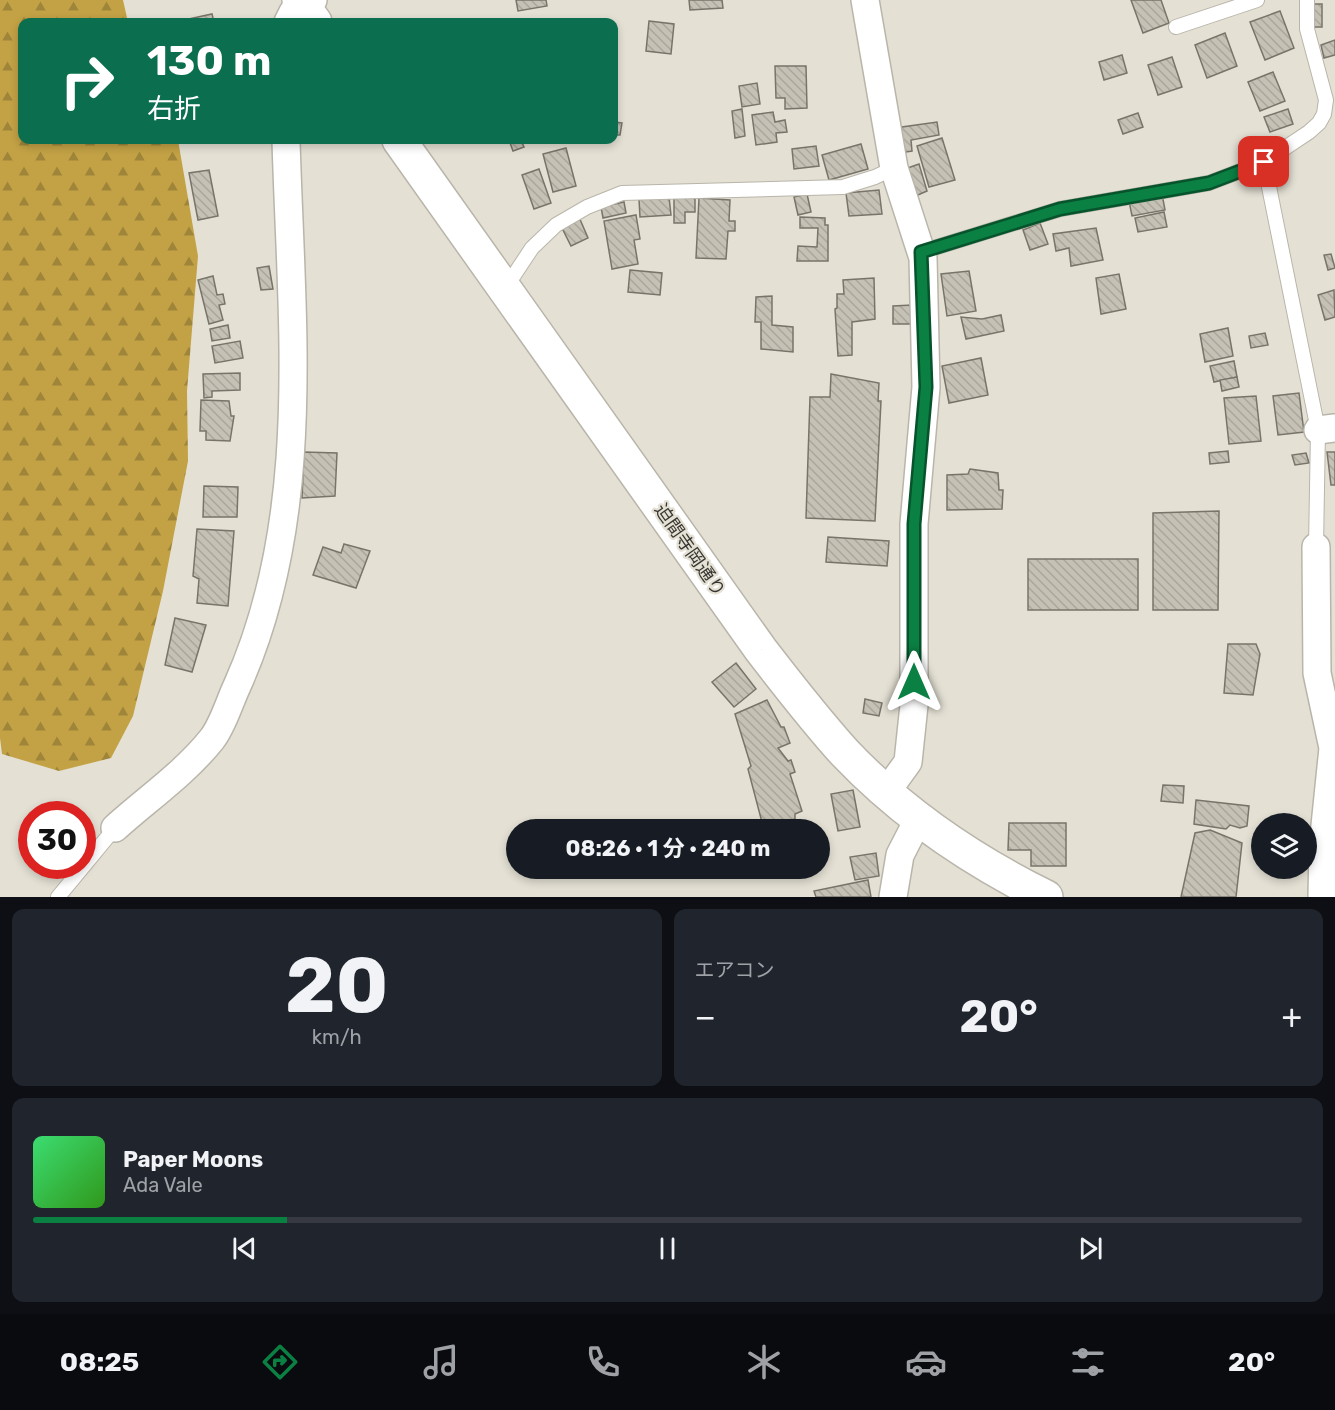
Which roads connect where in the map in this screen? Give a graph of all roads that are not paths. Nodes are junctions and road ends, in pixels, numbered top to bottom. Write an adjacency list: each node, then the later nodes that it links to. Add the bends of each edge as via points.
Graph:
1 (865, 0): 8 (street)
2 (1257, 0): 4 (lane)
3 (1307, 0): 7 (lane, via 1307,29 1326,100 1324,114 1309,132)
4 (1176, 27)
5 (286, 144): 15 (street, via 294,369 291,462 286,511 264,610 246,665 213,738)
6 (402, 144): 10 (street, 迫間寺岡通り)
7 (1264, 162): 9 (lane, via 1209,183 1060,209); 11 (lane)
8 (894, 168): 9 (street); 10 (lane, via 843,187 622,193 556,225 532,248)
9 (921, 252): 13 (street, via 926,387 914,524 914,705 908,762)
10 (505, 289): 13 (street, 迫間寺岡通り, via 761,650 846,754)
11 (1326, 429): 12 (lane)
12 (1316, 547): 19 (street, via 1317,673 1333,748)
13 (887, 791): 14 (street, 迫間寺岡通り)
14 (919, 818): 17 (street, via 900,855); 18 (street, 迫間寺岡通り, via 979,860)
15 (115, 828): 16 (lane)
16 (58, 897)
17 (893, 897)
18 (1046, 897)
19 (1322, 897)

